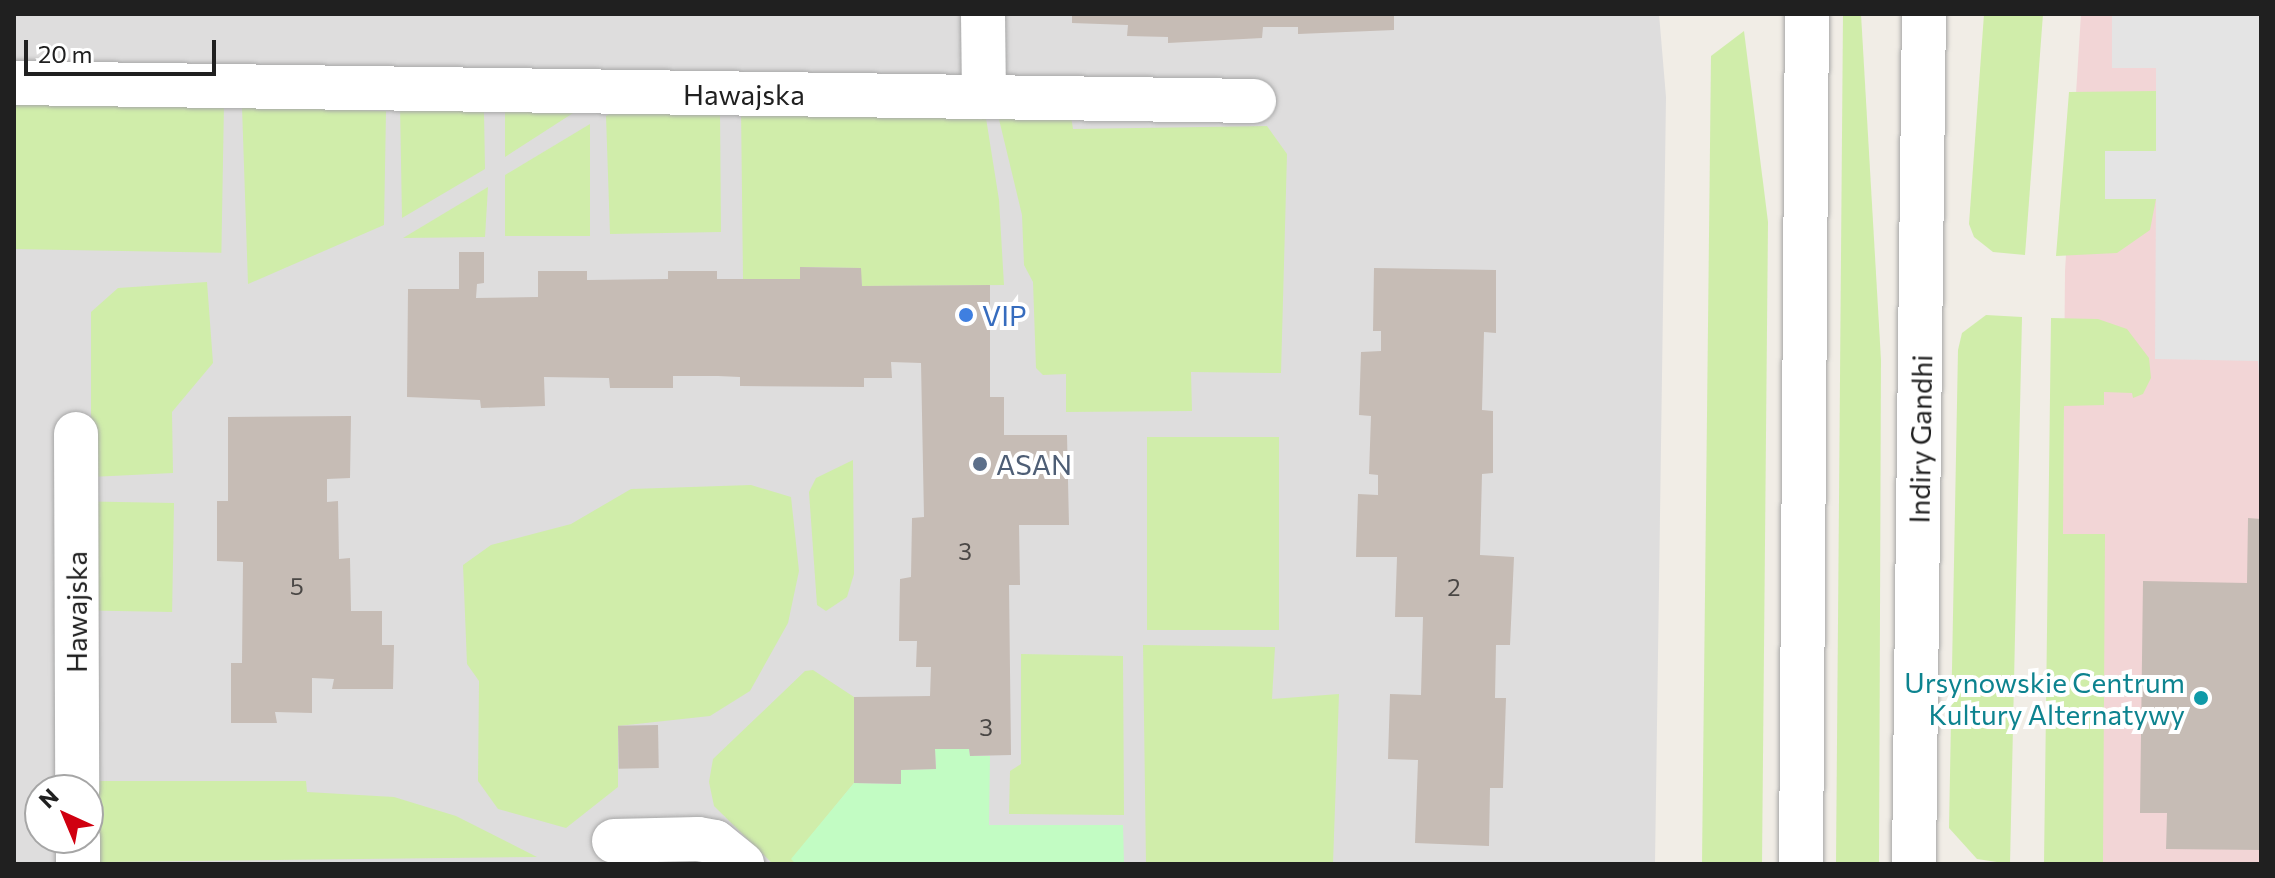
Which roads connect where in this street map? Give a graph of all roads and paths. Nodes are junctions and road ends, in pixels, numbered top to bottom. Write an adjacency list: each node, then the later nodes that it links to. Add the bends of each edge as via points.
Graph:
1 (983, 14): 5 (street)
2 (1807, 14): 11 (street)
3 (1924, 14): 12 (street, Indiry Gandhi)
4 (14, 83): 5 (street, Hawajska)
5 (984, 97): 6 (street, Hawajska)
6 (1254, 101)
7 (76, 434): 8 (street, Hawajska)
8 (77, 774)
9 (614, 841): 10 (street, via 715,842)
10 (742, 864)
11 (1801, 864)
12 (1914, 864)

